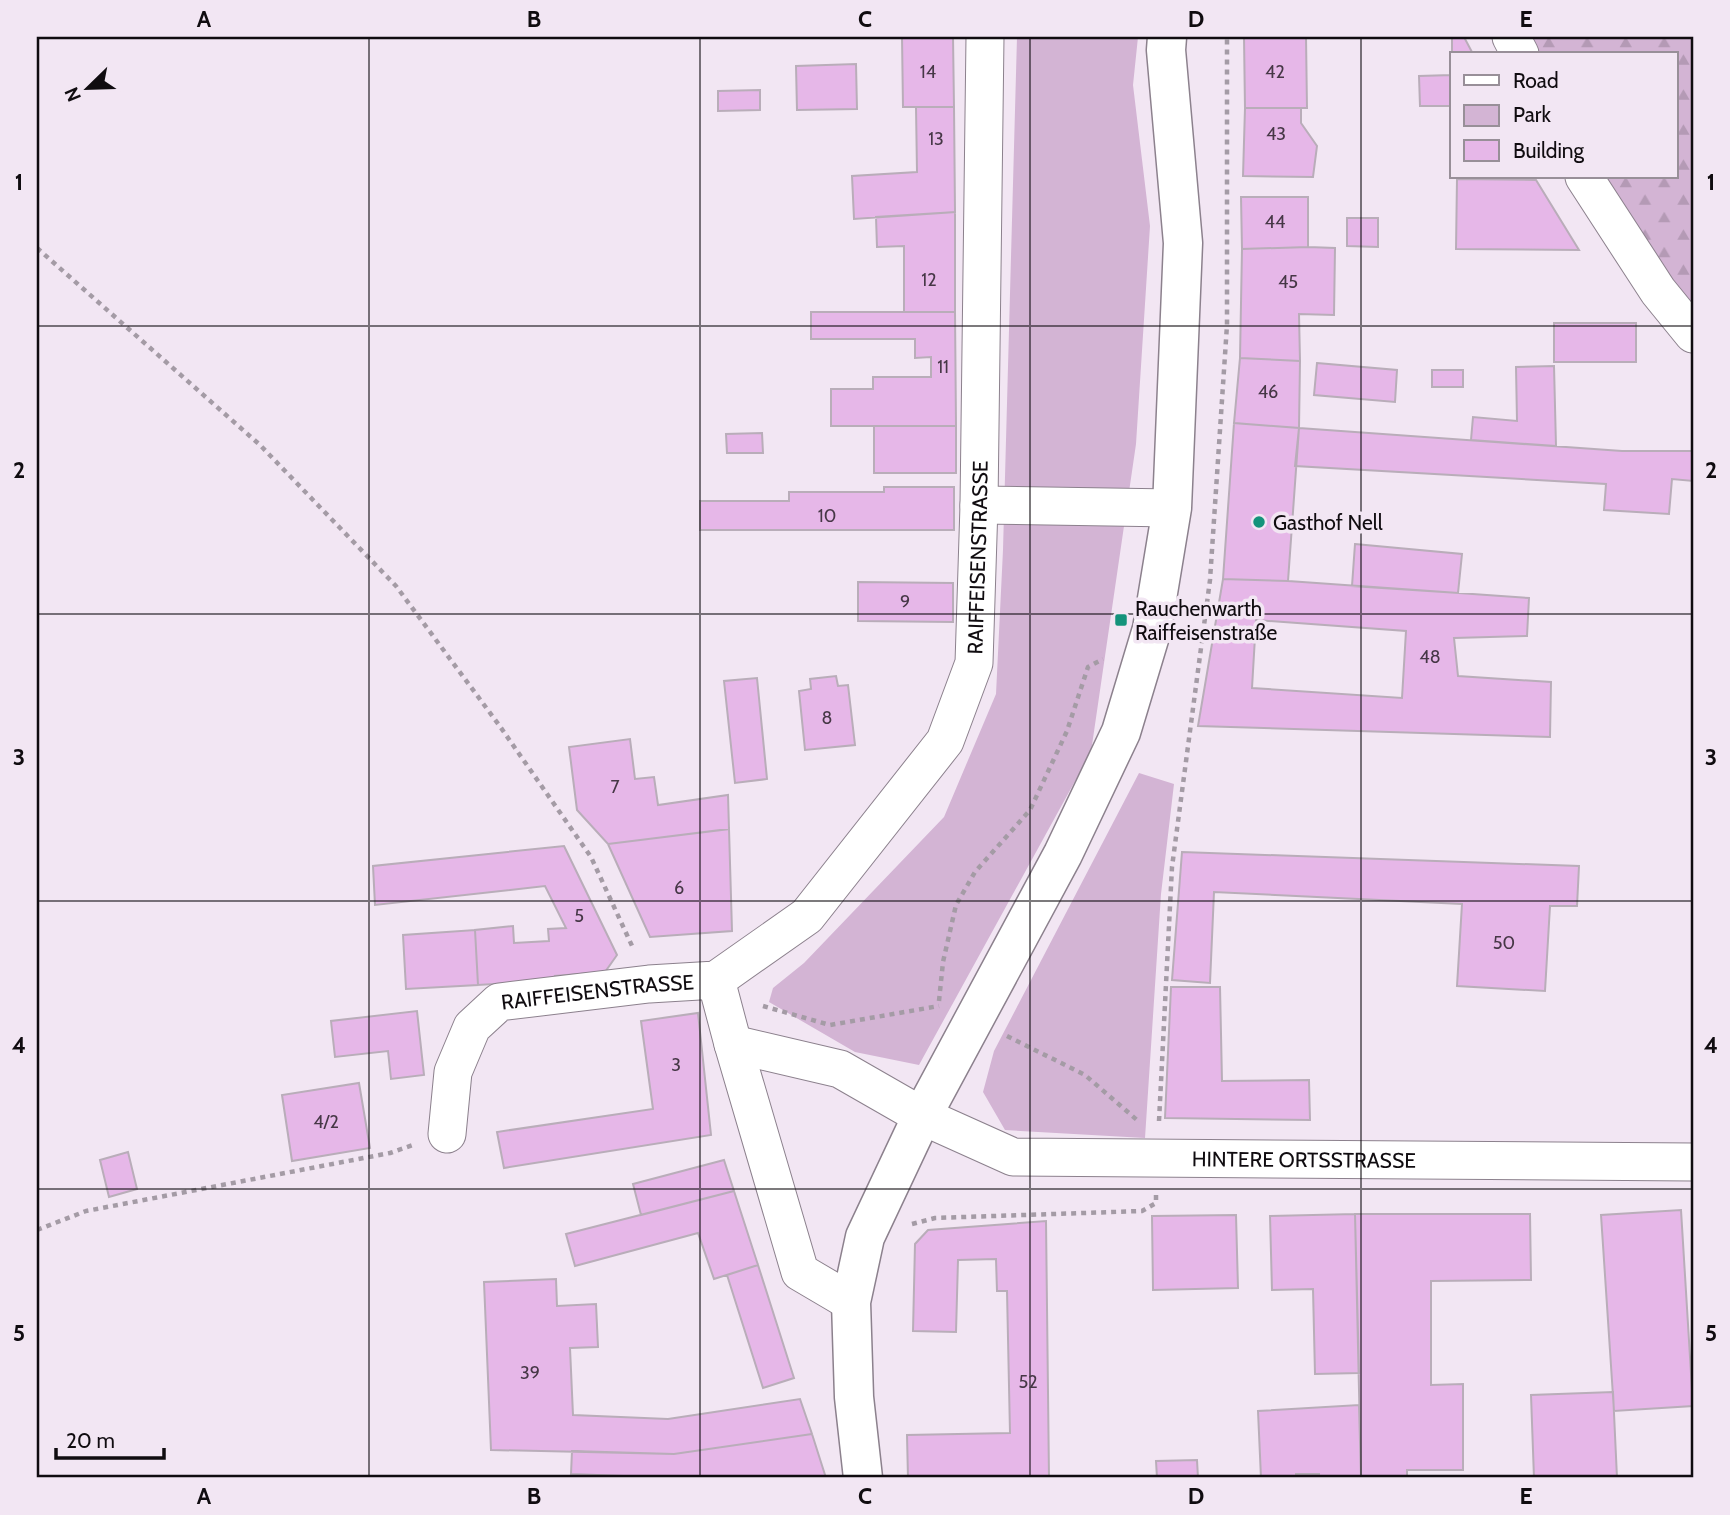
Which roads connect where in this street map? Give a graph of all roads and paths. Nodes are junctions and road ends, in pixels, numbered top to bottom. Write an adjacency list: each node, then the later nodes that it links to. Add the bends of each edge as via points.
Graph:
1 (985, 37): 6 (street, RAIFFEISENSTRASSE)
2 (1167, 37): 7 (main road, via 1183,243)
3 (1585, 178): 5 (street, via 1658,291)
4 (37, 248): 10 (path, via 260,445 396,586 591,857)
5 (1693, 334)
6 (979, 505): 7 (street); 9 (street, RAIFFEISENSTRASSE, via 974,663 945,741 807,916)
7 (1172, 508): 12 (main road, via 1152,629 1121,732)
8 (1107, 647): 11 (path, via 1103,659 1088,667 1068,732 1030,810 975,872 956,905)
9 (716, 979): 10 (street, RAIFFEISENSTRASSE); 11 (path, via 766,1009 830,1025); 13 (street, RAIFFEISENSTRASSE)
10 (649, 984): 15 (street, RAIFFEISENSTRASSE, via 499,1002 472,1027 453,1072)
11 (939, 1006): 12 (path)
12 (975, 1020): 14 (main road); 16 (path, via 1085,1075 1137,1119 1159,1125)
13 (733, 1044): 14 (street, HINTERE ORTSSTRASSE, via 839,1069); 20 (street, RAIFFEISENSTRASSE, via 800,1272)
14 (922, 1116): 16 (street, HINTERE ORTSSTRASSE, via 1013,1157); 20 (main road, via 865,1237)
15 (447, 1134): 19 (path, via 390,1153 86,1211)
16 (1157, 1158): 17 (street, HINTERE ORTSSTRASSE); 18 (path, via 1156,1203 1142,1211 935,1218)
17 (1693, 1162)
18 (912, 1224)
19 (37, 1230)
20 (852, 1302): 21 (main road, via 853,1397)
21 (863, 1478)

